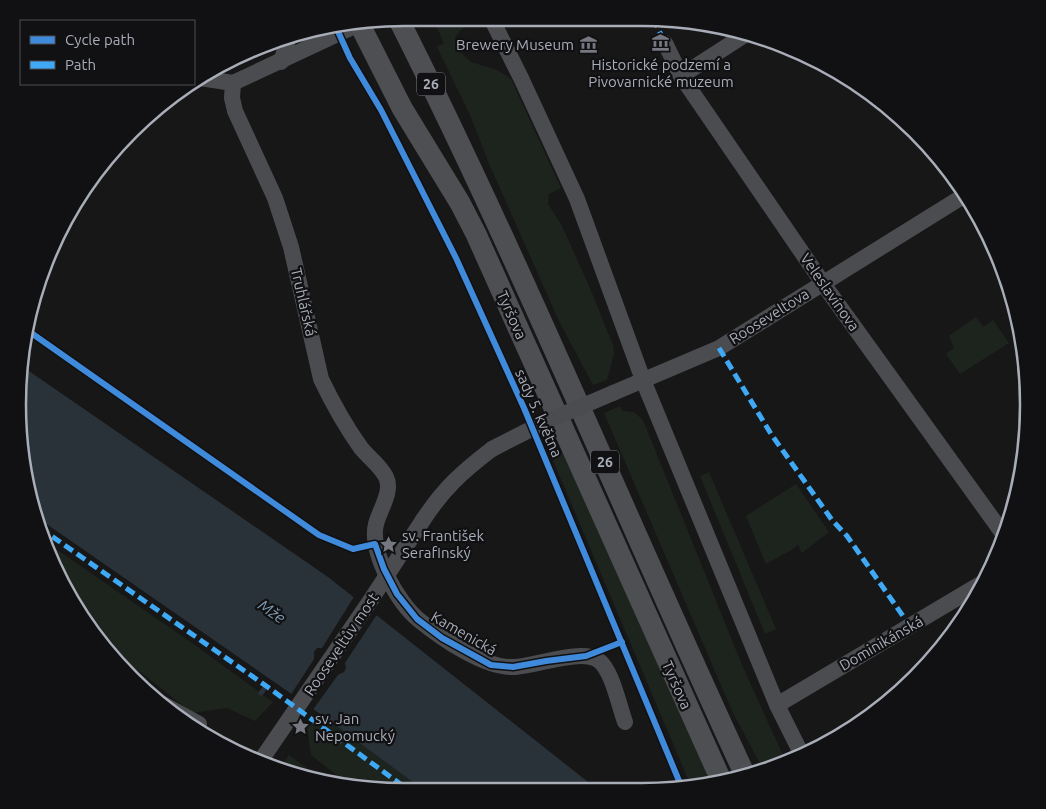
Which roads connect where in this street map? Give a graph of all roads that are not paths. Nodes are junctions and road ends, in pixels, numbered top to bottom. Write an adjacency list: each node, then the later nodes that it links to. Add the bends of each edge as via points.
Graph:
1 (402, 26): 22 (main road, Tyršova / 26, via 467,158)
2 (495, 26): 14 (street, via 577,199)
3 (362, 28): 23 (main road, Tyršova / 26, via 402,108 476,234)
4 (345, 31): 8 (street)
5 (738, 39): 9 (street)
6 (665, 43): 9 (street, Veleslavínova)
7 (286, 45): 8 (street)
8 (281, 62): 11 (street)
9 (681, 76): 13 (street, Veleslavínova)
10 (211, 80): 11 (street)
11 (234, 83): 16 (street, Truhlářská, via 232,98 235,112 275,198 291,247 321,379 361,448 387,478 388,489 376,524)
12 (959, 199): 13 (street, Rooseveltova)
13 (822, 282): 14 (street, Rooseveltova, via 719,348); 15 (street, Veleslavínova)
14 (643, 380): 18 (street); 21 (street, Rooseveltův most, bridge, via 519,434 492,449 453,481 437,498)
15 (999, 528)
16 (375, 544): 19 (street, Kamenická, via 397,594 417,619 442,638 491,665 513,667 586,656 598,659 607,668)
17 (971, 589): 18 (street, Dominikánská)
18 (777, 705): 20 (street)
19 (624, 722)
20 (799, 748)
21 (264, 756)
22 (742, 769)
23 (718, 774)

